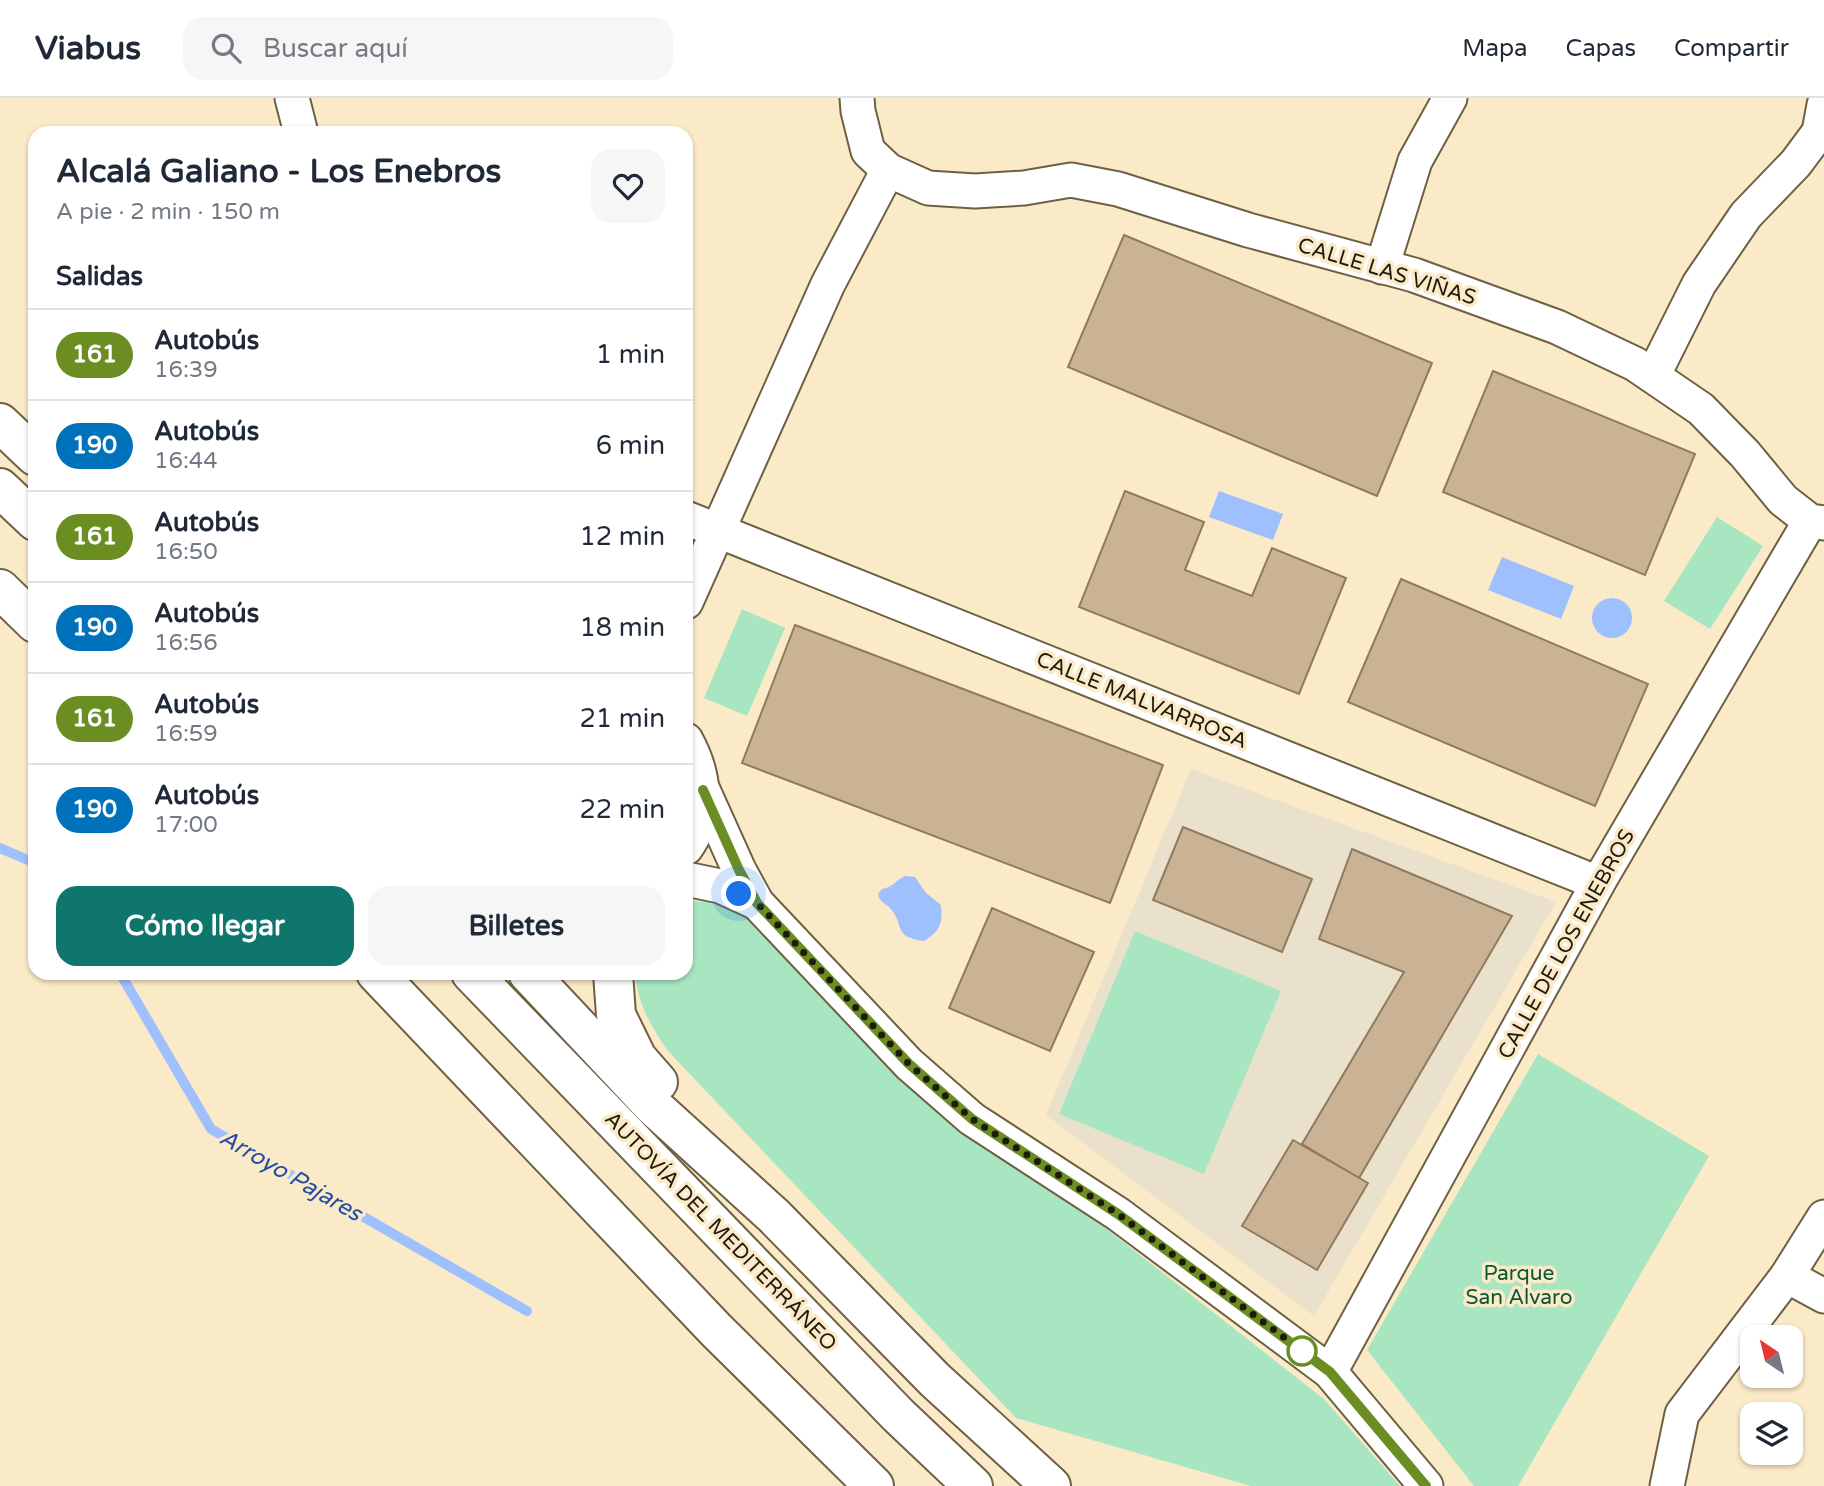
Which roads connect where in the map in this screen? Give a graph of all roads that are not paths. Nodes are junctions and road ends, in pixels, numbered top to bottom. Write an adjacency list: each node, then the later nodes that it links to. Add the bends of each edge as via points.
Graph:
1 (292, 98): 5 (street)
2 (857, 98): 6 (street, via 868,151)
3 (1450, 98): 7 (street, via 1415,161)
4 (1824, 105): 8 (street, via 1819,132 1746,215 1699,284)
5 (299, 126)
6 (888, 170): 7 (street, CALLE LAS VIÑAS, via 928,188 975,191 1071,180); 17 (street, via 828,284)
7 (1382, 267): 8 (street, CALLE LAS VIÑAS, via 1557,327)
8 (1653, 376): 16 (street, CALLE LAS VIÑAS, via 1701,409 1783,500)
9 (0, 394): 10 (highway)
10 (28, 418)
11 (0, 423): 12 (highway)
12 (28, 449)
13 (0, 488): 14 (highway)
14 (28, 514)
15 (693, 521): 17 (street, CALLE MALVARROSA)
16 (1817, 522): 25 (street, CALLE DE LOS ENEBROS)
17 (719, 531): 18 (street); 25 (street, CALLE MALVARROSA)
18 (693, 587)
19 (0, 589): 20 (highway)
20 (28, 616)
21 (693, 753): 22 (street)
22 (703, 790): 23 (street); 26 (street)
23 (693, 837)
24 (693, 880): 26 (street, via 720,886)
25 (1598, 883): 35 (street, CALLE DE LOS ENEBROS)
26 (757, 903): 35 (street, via 909,1064 972,1119 1118,1214)
27 (383, 980): 36 (highway, via 716,1330)
28 (478, 980): 37 (highway, AUTOVÍA DEL MEDITERRÁNEO, via 898,1415)
29 (535, 980): 31 (highway, via 653,1106)
30 (614, 980): 31 (highway, via 616,1015 637,1058)
31 (774, 1216): 38 (highway, via 935,1380)
32 (1824, 1217): 33 (street)
33 (1787, 1276): 34 (street); 40 (street, via 1682,1414)
34 (1824, 1296)
35 (1330, 1372): 39 (street)
36 (874, 1486)
37 (973, 1486)
38 (1051, 1486)
39 (1426, 1486)
40 (1667, 1486)

